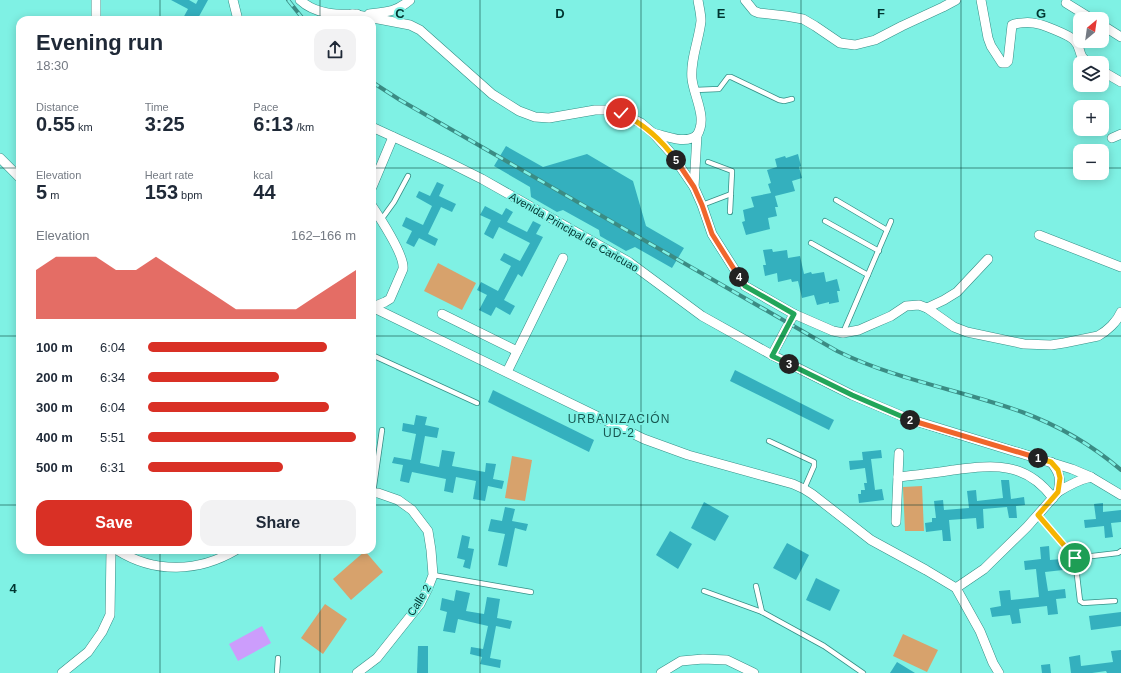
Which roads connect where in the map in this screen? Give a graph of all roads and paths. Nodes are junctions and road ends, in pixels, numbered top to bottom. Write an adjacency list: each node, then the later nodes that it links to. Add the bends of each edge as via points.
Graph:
1 (96, 0): 12 (street)
2 (233, 0): 13 (street)
3 (300, 0): 11 (street, via 305,5 325,13)
4 (410, 0): 11 (street, via 400,8 388,12)
5 (698, 0): 21 (street, via 701,20 692,70)
6 (745, 0): 7 (street, via 759,13 797,17 840,43 855,45 875,40)
7 (956, 0)
8 (982, 0): 18 (street, via 988,38 1002,63 1008,61 1012,25 1032,22 1068,35 1077,44)
9 (1066, 3): 10 (street)
10 (1081, 12)
11 (352, 14): 14 (street)
12 (96, 16)
13 (237, 16)
14 (363, 16)
15 (376, 19): 24 (street, via 410,25 420,30 492,94 519,111 535,117 549,118 595,110 612,110 641,123)
16 (1109, 29): 17 (street)
17 (1121, 37)
18 (1080, 56)
19 (1109, 75): 20 (street)
20 (1121, 82)
21 (695, 90): 22 (lane, via 719,89 728,77 731,77 779,100); 25 (street, via 702,122)
22 (792, 99)
23 (376, 129): 26 (street, Avenida Principal de Caricuao)
24 (653, 133): 25 (street, via 685,140); 32 (street, via 670,152)
25 (697, 135): 32 (street)
26 (393, 137): 31 (street); 57 (street, Avenida Principal de Caricuao, via 482,179 629,262 702,316)
27 (0, 158): 29 (street)
28 (708, 162): 33 (lane, via 732,171)
29 (16, 174)
30 (408, 176): 38 (lane)
31 (376, 177)
32 (694, 187): 35 (street)
33 (731, 194): 35 (lane); 37 (lane)
34 (836, 200): 41 (lane)
35 (702, 205): 54 (street, via 712,234 745,286)
36 (376, 212): 38 (street)
37 (730, 212)
38 (381, 220): 49 (street, via 404,264 390,299)
39 (824, 220): 44 (lane)
40 (891, 221): 41 (lane)
41 (888, 230): 44 (lane)
42 (1039, 235): 47 (street)
43 (812, 243): 48 (lane)
44 (878, 251): 48 (lane)
45 (563, 258): 56 (street)
46 (988, 259): 50 (street, via 957,292)
47 (1121, 267)
48 (868, 275): 55 (lane)
49 (376, 305)
50 (927, 308): 52 (street, via 954,327 967,332 1024,344 1051,345 1098,336 1116,321); 55 (street, via 919,305 906,306 872,325)
51 (376, 309): 59 (street)
52 (1121, 312)
53 (442, 314): 56 (street)
54 (794, 314): 55 (street, via 833,332); 57 (street)
55 (843, 333)
56 (517, 351): 59 (street)
57 (772, 356): 64 (street, Avenida Principal de Caricuao, via 895,414)
58 (376, 357): 60 (lane)
59 (507, 372): 68 (street, via 644,439 688,455)
60 (477, 403)
61 (382, 430): 65 (lane)
62 (769, 441): 68 (lane, via 814,462)
63 (899, 453): 66 (street)
64 (1051, 462): 67 (street, Avenida Principal de Caricuao); 70 (street, via 1058,470 1060,478)
65 (376, 468)
66 (898, 477): 70 (street, via 987,466 1006,468 1031,477); 73 (street)
67 (1091, 478): 70 (street, via 1070,484); 71 (street, Avenida Principal de Caricuao)
68 (804, 489): 81 (street, via 871,540)
69 (376, 493): 79 (street, Calle 2, via 398,500 412,510 428,531)
70 (1055, 495): 72 (street)
71 (1121, 495)
72 (1038, 515): 78 (lane); 81 (street, via 984,569)
73 (896, 522)
74 (1121, 551): 78 (lane)
75 (111, 554): 87 (street, via 110,615 88,652)
76 (124, 554): 77 (street, via 140,561 183,568)
77 (229, 554)
78 (1075, 558): 84 (lane, via 1080,601)
79 (433, 575): 82 (lane); 89 (street, Calle 2, via 420,604 377,658)
80 (756, 586): 85 (lane)
81 (956, 588): 93 (street, via 980,631)
82 (531, 592)
83 (704, 592): 85 (lane)
84 (1114, 601)
85 (762, 612): 92 (lane, via 824,646)
86 (278, 658): 88 (lane)
87 (62, 673)
88 (277, 673)
89 (357, 673)
90 (661, 673): 91 (street, via 681,662 703,659 727,660)
91 (754, 673)
92 (864, 673)
93 (999, 673)

